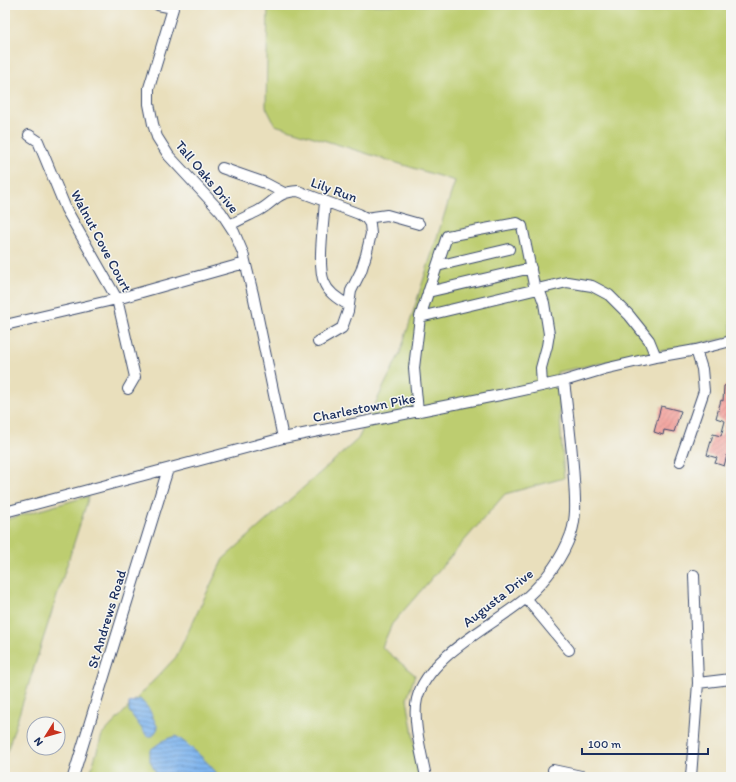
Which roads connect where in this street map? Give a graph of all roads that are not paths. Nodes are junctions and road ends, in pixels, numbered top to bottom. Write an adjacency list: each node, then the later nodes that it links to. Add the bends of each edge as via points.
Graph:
1 (158, 5): 2 (street)
2 (173, 6): 9 (street, Tall Oaks Drive, via 149,88 153,124 157,137 169,156)
3 (29, 135): 16 (street, Walnut Cove Court, via 38,141 66,209)
4 (222, 168): 5 (street)
5 (284, 192): 6 (street, Lily Run, via 298,191); 9 (street, via 259,210)
6 (325, 201): 7 (street, Lily Run); 17 (street, via 321,272 324,284 337,299)
7 (366, 218): 8 (street, via 387,215); 17 (street, Lily Run, via 370,224 371,234 361,271 351,291)
8 (419, 224)
9 (230, 225): 11 (street, Tall Oaks Drive)
10 (509, 249): 12 (street)
11 (245, 263): 16 (street); 28 (street, Tall Oaks Drive)
12 (437, 266): 13 (street, via 448,236 517,223 522,226); 15 (street)
13 (531, 268): 14 (street); 15 (street)
14 (537, 290): 18 (street); 23 (street, via 567,282 592,286 609,295 649,340); 25 (street, via 544,303 548,334 541,368)
15 (428, 292): 18 (street)
16 (117, 299): 19 (street); 26 (street, Walnut Cove Court, via 135,377)
17 (349, 305): 21 (street, Lily Run, via 342,328)
18 (420, 317): 27 (street, via 414,368)
19 (5, 325)
20 (731, 341): 22 (street, Charlestown Pike)
21 (318, 342)
22 (696, 350): 23 (street, Charlestown Pike); 29 (street, via 702,369 704,391)
23 (656, 357): 24 (street, Charlestown Pike)
24 (564, 381): 25 (street, Charlestown Pike); 33 (street, Augusta Drive, via 572,445 576,518 558,562)
25 (542, 386): 27 (street, Charlestown Pike)
26 (128, 390)
27 (418, 412): 28 (street, Charlestown Pike)
28 (283, 438): 30 (street, Charlestown Pike)
29 (680, 461)
30 (168, 469): 31 (street, Charlestown Pike); 38 (street, St Andrews Road)
31 (5, 512)
32 (694, 575): 36 (street)
33 (526, 598): 34 (street); 39 (street, Augusta Drive, via 447,655 426,679 417,700 416,722)
34 (569, 650)
35 (731, 679): 36 (street)
36 (698, 683): 41 (street)
37 (553, 770): 40 (street)
38 (73, 777)
39 (426, 777)
40 (586, 777)
41 (691, 777)

